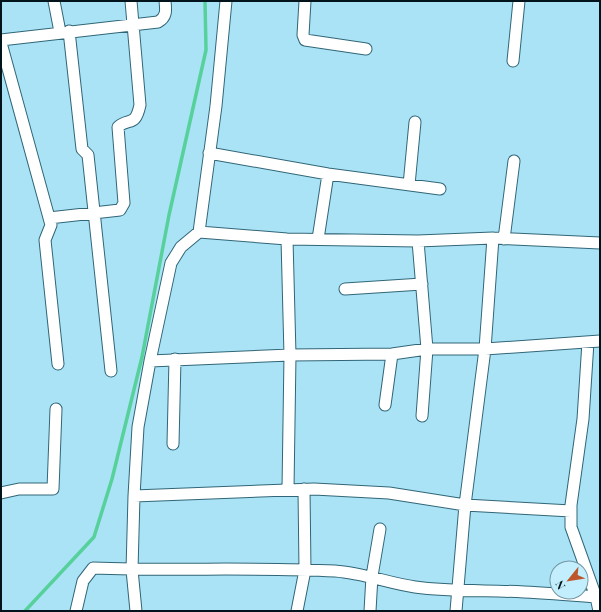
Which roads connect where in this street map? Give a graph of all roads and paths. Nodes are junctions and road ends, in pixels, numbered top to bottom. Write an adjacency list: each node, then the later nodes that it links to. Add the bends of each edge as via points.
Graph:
1 (54, 1): 8 (street)
2 (131, 1): 7 (street)
3 (164, 1): 7 (street, via 166,13 162,20)
4 (226, 1): 14 (street)
5 (304, 1): 11 (street, via 303,35 306,40)
6 (519, 1): 12 (street)
7 (134, 24): 8 (street); 19 (street, via 140,105 134,119 118,127 124,204 120,210)
8 (65, 31): 9 (street); 19 (street, via 82,149 88,155)
9 (1, 40)
10 (1, 43): 20 (street)
11 (366, 49)
12 (514, 61)
13 (415, 122): 17 (street)
14 (209, 152): 16 (street); 21 (street)
15 (514, 161): 24 (street)
16 (328, 174): 17 (street); 23 (street)
17 (408, 185): 18 (street)
18 (440, 189)
19 (96, 213): 20 (street); 38 (street)
20 (49, 218): 37 (street, via 51,225 45,240)
21 (199, 232): 22 (street); 36 (street, via 182,247 171,263)
22 (287, 239): 23 (street); 34 (street)
23 (318, 239): 25 (street)
24 (499, 239): 25 (street); 26 (street); 31 (street)
25 (418, 241): 27 (street)
26 (600, 243)
27 (422, 284): 28 (street); 32 (street)
28 (345, 290)
29 (600, 341): 30 (street)
30 (588, 342): 31 (street); 48 (street, via 583,419)
31 (485, 349): 32 (street); 47 (street)
32 (427, 350): 33 (street); 41 (street)
33 (392, 354): 34 (street); 39 (street)
34 (290, 355): 35 (street); 43 (street)
35 (175, 359): 36 (street); 42 (street)
36 (150, 361): 46 (street, via 138,427)
37 (58, 364)
38 (111, 371)
39 (384, 406)
40 (56, 409): 45 (street, via 53,489 18,489)
41 (422, 416)
42 (173, 444)
43 (288, 489): 44 (street); 46 (street)
44 (304, 489): 47 (street, via 389,493); 51 (street)
45 (1, 493)
46 (134, 496): 50 (street)
47 (465, 505): 48 (street); 53 (street)
48 (571, 511): 54 (street, via 571,527)
49 (380, 529): 52 (street)
50 (132, 570): 51 (street); 55 (street, via 93,568 83,581); 56 (street)
51 (305, 570): 52 (street); 57 (street)
52 (372, 576): 53 (street, via 414,586); 58 (street)
53 (457, 591): 54 (street); 59 (street)
54 (596, 597): 60 (street)
55 (76, 611)
56 (136, 611)
57 (297, 611)
58 (370, 611)
59 (456, 611)
60 (599, 611)

